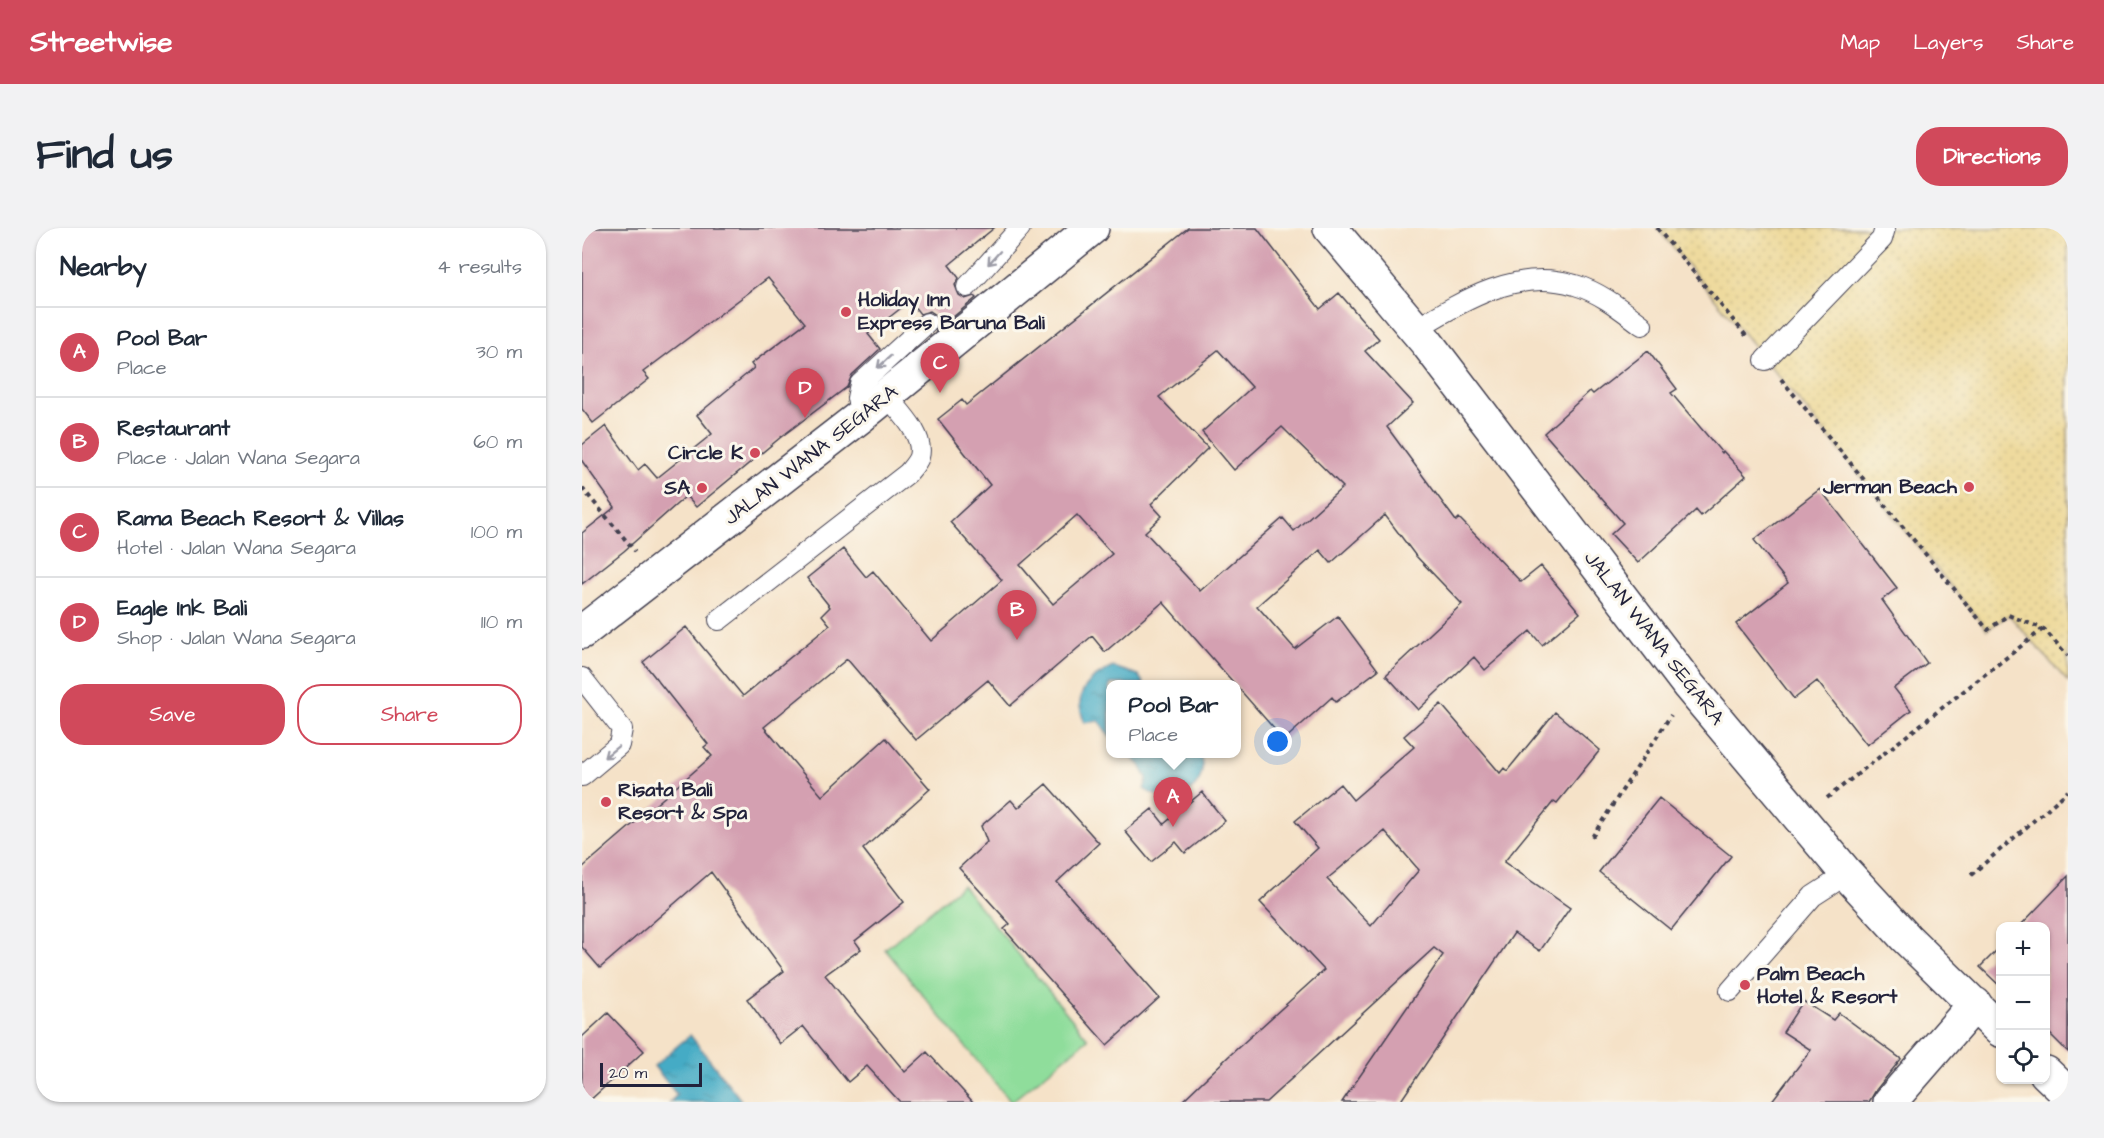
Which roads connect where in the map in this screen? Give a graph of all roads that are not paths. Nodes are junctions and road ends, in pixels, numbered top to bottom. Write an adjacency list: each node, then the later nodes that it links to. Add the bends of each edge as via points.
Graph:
1 (1020, 228): 5 (lane, one-way to 5)
2 (1092, 228): 10 (street, JALAN WANA SEGARA)
3 (1330, 228): 8 (street, JALAN WANA SEGARA)
4 (1885, 228): 9 (lane, via 1882,239)
5 (967, 287)
6 (927, 323): 11 (lane, one-way to 11, via 860,384 857,398)
7 (1642, 325): 8 (lane, via 1603,297 1577,285 1546,278 1516,281 1488,291)
8 (1416, 329): 16 (street, JALAN WANA SEGARA, via 1689,686)
9 (1766, 360)
10 (887, 396): 11 (street, JALAN WANA SEGARA); 12 (lane, via 918,440 919,458 915,464)
11 (861, 417): 13 (street, JALAN WANA SEGARA)
12 (719, 620)
13 (582, 632)
14 (582, 678): 15 (lane, one-way to 15, via 622,729 619,745)
15 (582, 776)
16 (1847, 874): 17 (lane, via 1813,896); 18 (street, JALAN WANA SEGARA, via 1906,939)
17 (1730, 991)
18 (1976, 1004): 19 (street, JALAN WANA SEGARA); 22 (street)
19 (1996, 1025)
20 (2050, 1077): 21 (street)
21 (2068, 1094)
22 (1890, 1102)

